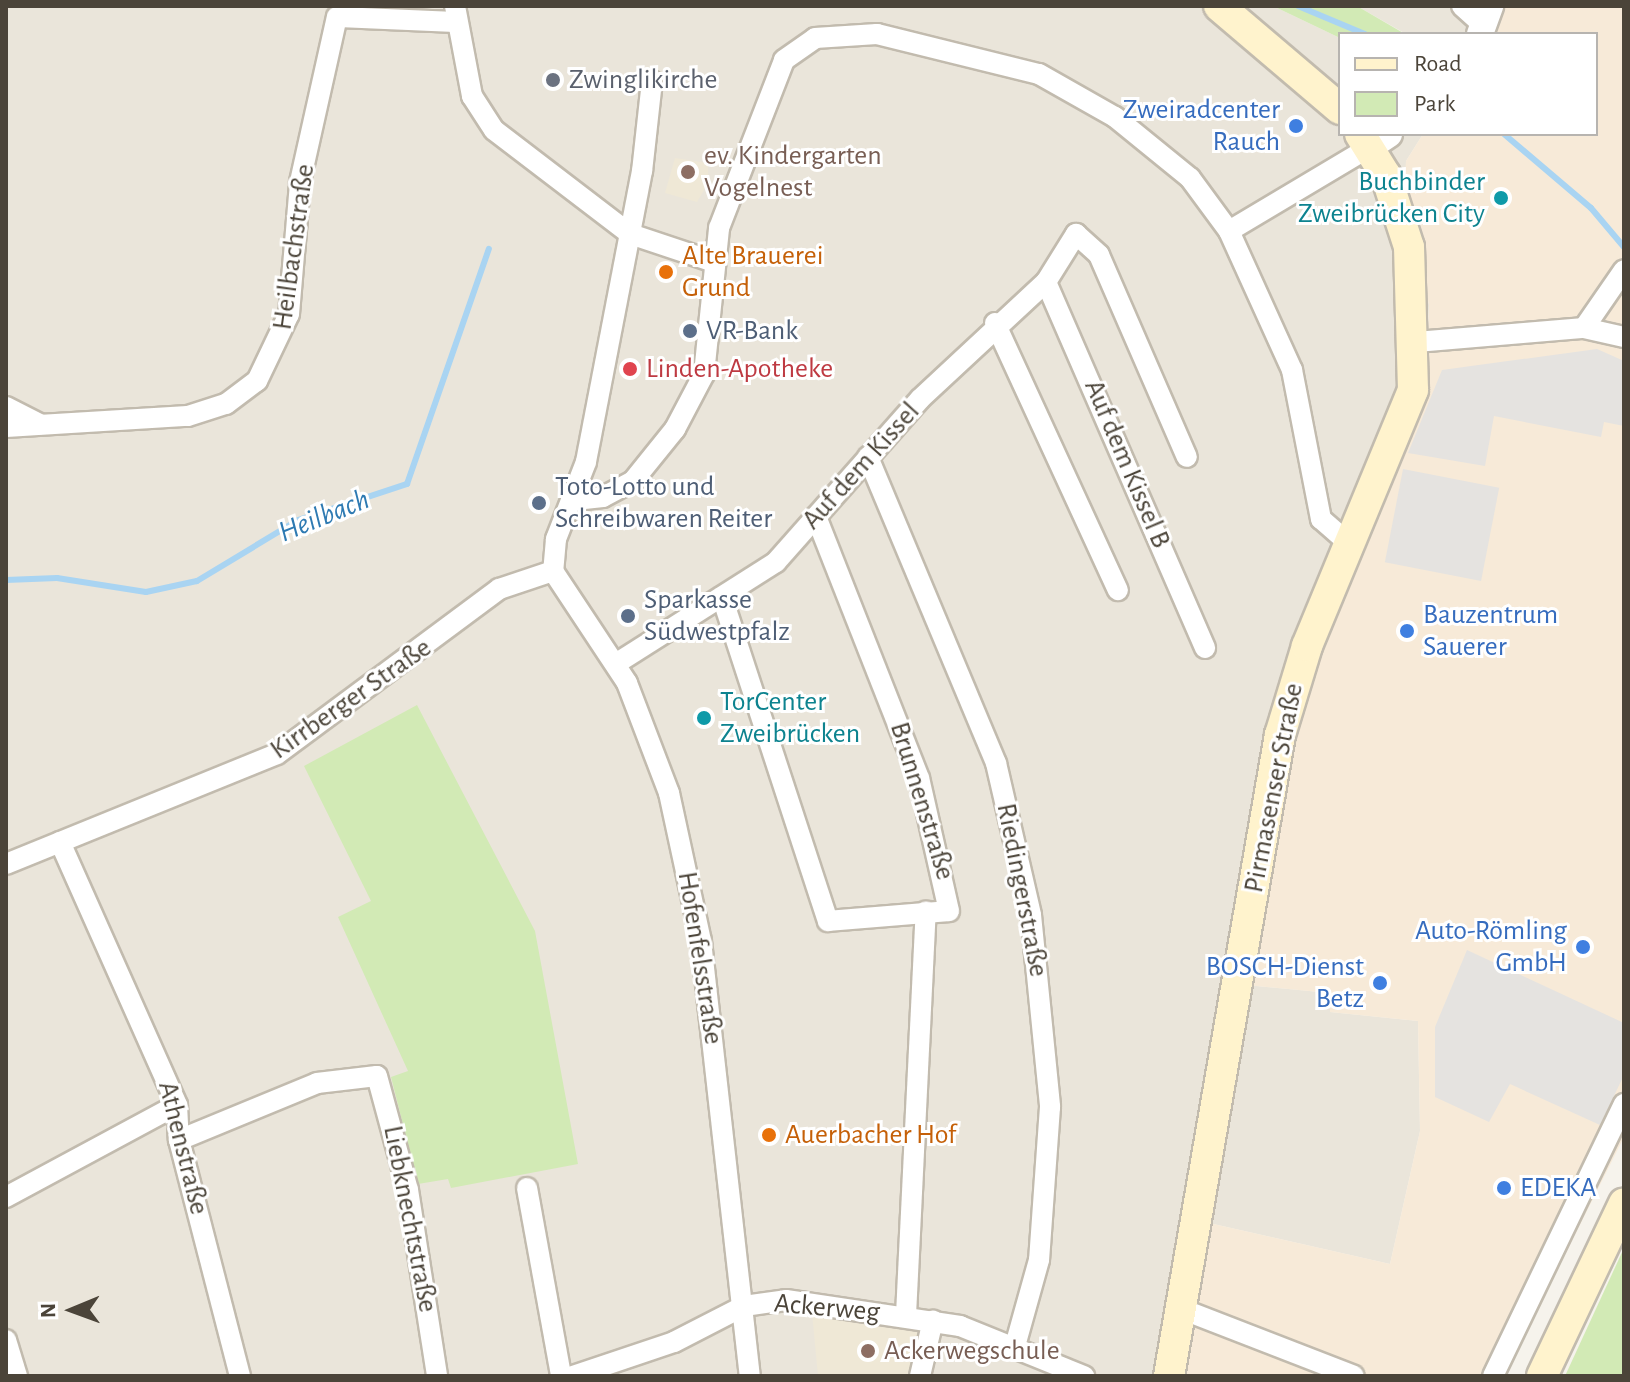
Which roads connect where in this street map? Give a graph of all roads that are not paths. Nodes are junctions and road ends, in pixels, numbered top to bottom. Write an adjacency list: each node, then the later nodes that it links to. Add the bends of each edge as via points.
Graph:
1 (1219, 6): 7 (main road)
2 (1462, 6): 5 (street)
3 (334, 11): 4 (street, Heilbachstraße); 19 (street, Heilbachstraße, via 300,182 289,314 257,381 226,404 188,416)
4 (456, 14): 10 (street, via 481,115)
5 (1485, 22)
6 (652, 81): 10 (street)
7 (1338, 107)
8 (1373, 138): 9 (street); 17 (main road, Pirmasenser Straße, via 1409,247)
9 (1229, 231): 11 (street, via 1167,156 1071,90 952,49 845,34 798,44 784,60 719,228); 25 (street, via 1292,370 1313,500 1321,519)
10 (630, 234): 11 (street); 23 (street)
11 (714, 262): 23 (street, via 713,340 689,406 633,481 603,497)
12 (1619, 275): 15 (street)
13 (1046, 282): 14 (street, Auf dem Kissel); 22 (street, Auf dem Kissel, via 1076,234 1111,278); 29 (street, Auf dem Kissel B)
14 (995, 323): 21 (street, Auf dem Kissel); 27 (street)
15 (1584, 328): 16 (street); 17 (street)
16 (1624, 337)
17 (1416, 342): 25 (main road, Pirmasenser Straße, via 1403,426)
18 (6, 407): 19 (street)
19 (40, 424): 20 (street, Heilbachstraße)
20 (6, 427)
21 (868, 457): 24 (street, Auf dem Kissel); 45 (street, Riedingerstraße, via 996,763 1031,915 1050,1107 1039,1260)
22 (1187, 457)
23 (575, 500): 26 (street, via 556,539)
24 (816, 517): 28 (street, Auf dem Kissel, via 760,577); 33 (street, Brunnenstraße, via 919,778 953,907)
25 (1352, 546): 41 (main road, Pirmasenser Straße, via 1307,646 1280,735)
26 (553, 571): 30 (street, Hofenfelsstraße, via 559,590); 31 (street, Kirrberger Straße, via 499,589 277,754)
27 (1118, 590)
28 (722, 597): 30 (street, Auf dem Kissel); 33 (street, via 828,921)
29 (1205, 648)
30 (617, 663): 40 (street, Hofenfelsstraße, via 657,754 688,873)
31 (60, 842): 32 (street, Kirrberger Straße); 35 (street, Athenstraße)
32 (6, 864)
33 (926, 911): 42 (street, Brunnenstraße)
34 (1624, 1104): 56 (street)
35 (177, 1105): 36 (street, Athenstraße); 38 (street)
36 (179, 1140): 49 (street, Athenstraße); 50 (street, Liebknechtstraße, via 268,1100 366,1072 382,1085 395,1132)
37 (527, 1188): 51 (street)
38 (6, 1197)
39 (1624, 1203): 57 (main road)
40 (744, 1306): 42 (street, Ackerweg, via 805,1301); 46 (street, Ackerweg, via 674,1342); 52 (street, Hofenfelsstraße)
41 (1184, 1310): 54 (main road, Pirmasenser Straße); 55 (street)
42 (906, 1315): 43 (street, Ackerweg)
43 (933, 1320): 45 (street, Ackerweg); 53 (street)
44 (6, 1340): 48 (street)
45 (1015, 1346): 47 (street, Ackerweg)
46 (585, 1374)
47 (1074, 1374)
48 (17, 1376)
49 (240, 1376)
50 (437, 1376)
51 (561, 1376)
52 (750, 1376)
53 (920, 1376)
54 (1169, 1376)
55 (1354, 1376)
56 (1493, 1376)
57 (1542, 1376)

